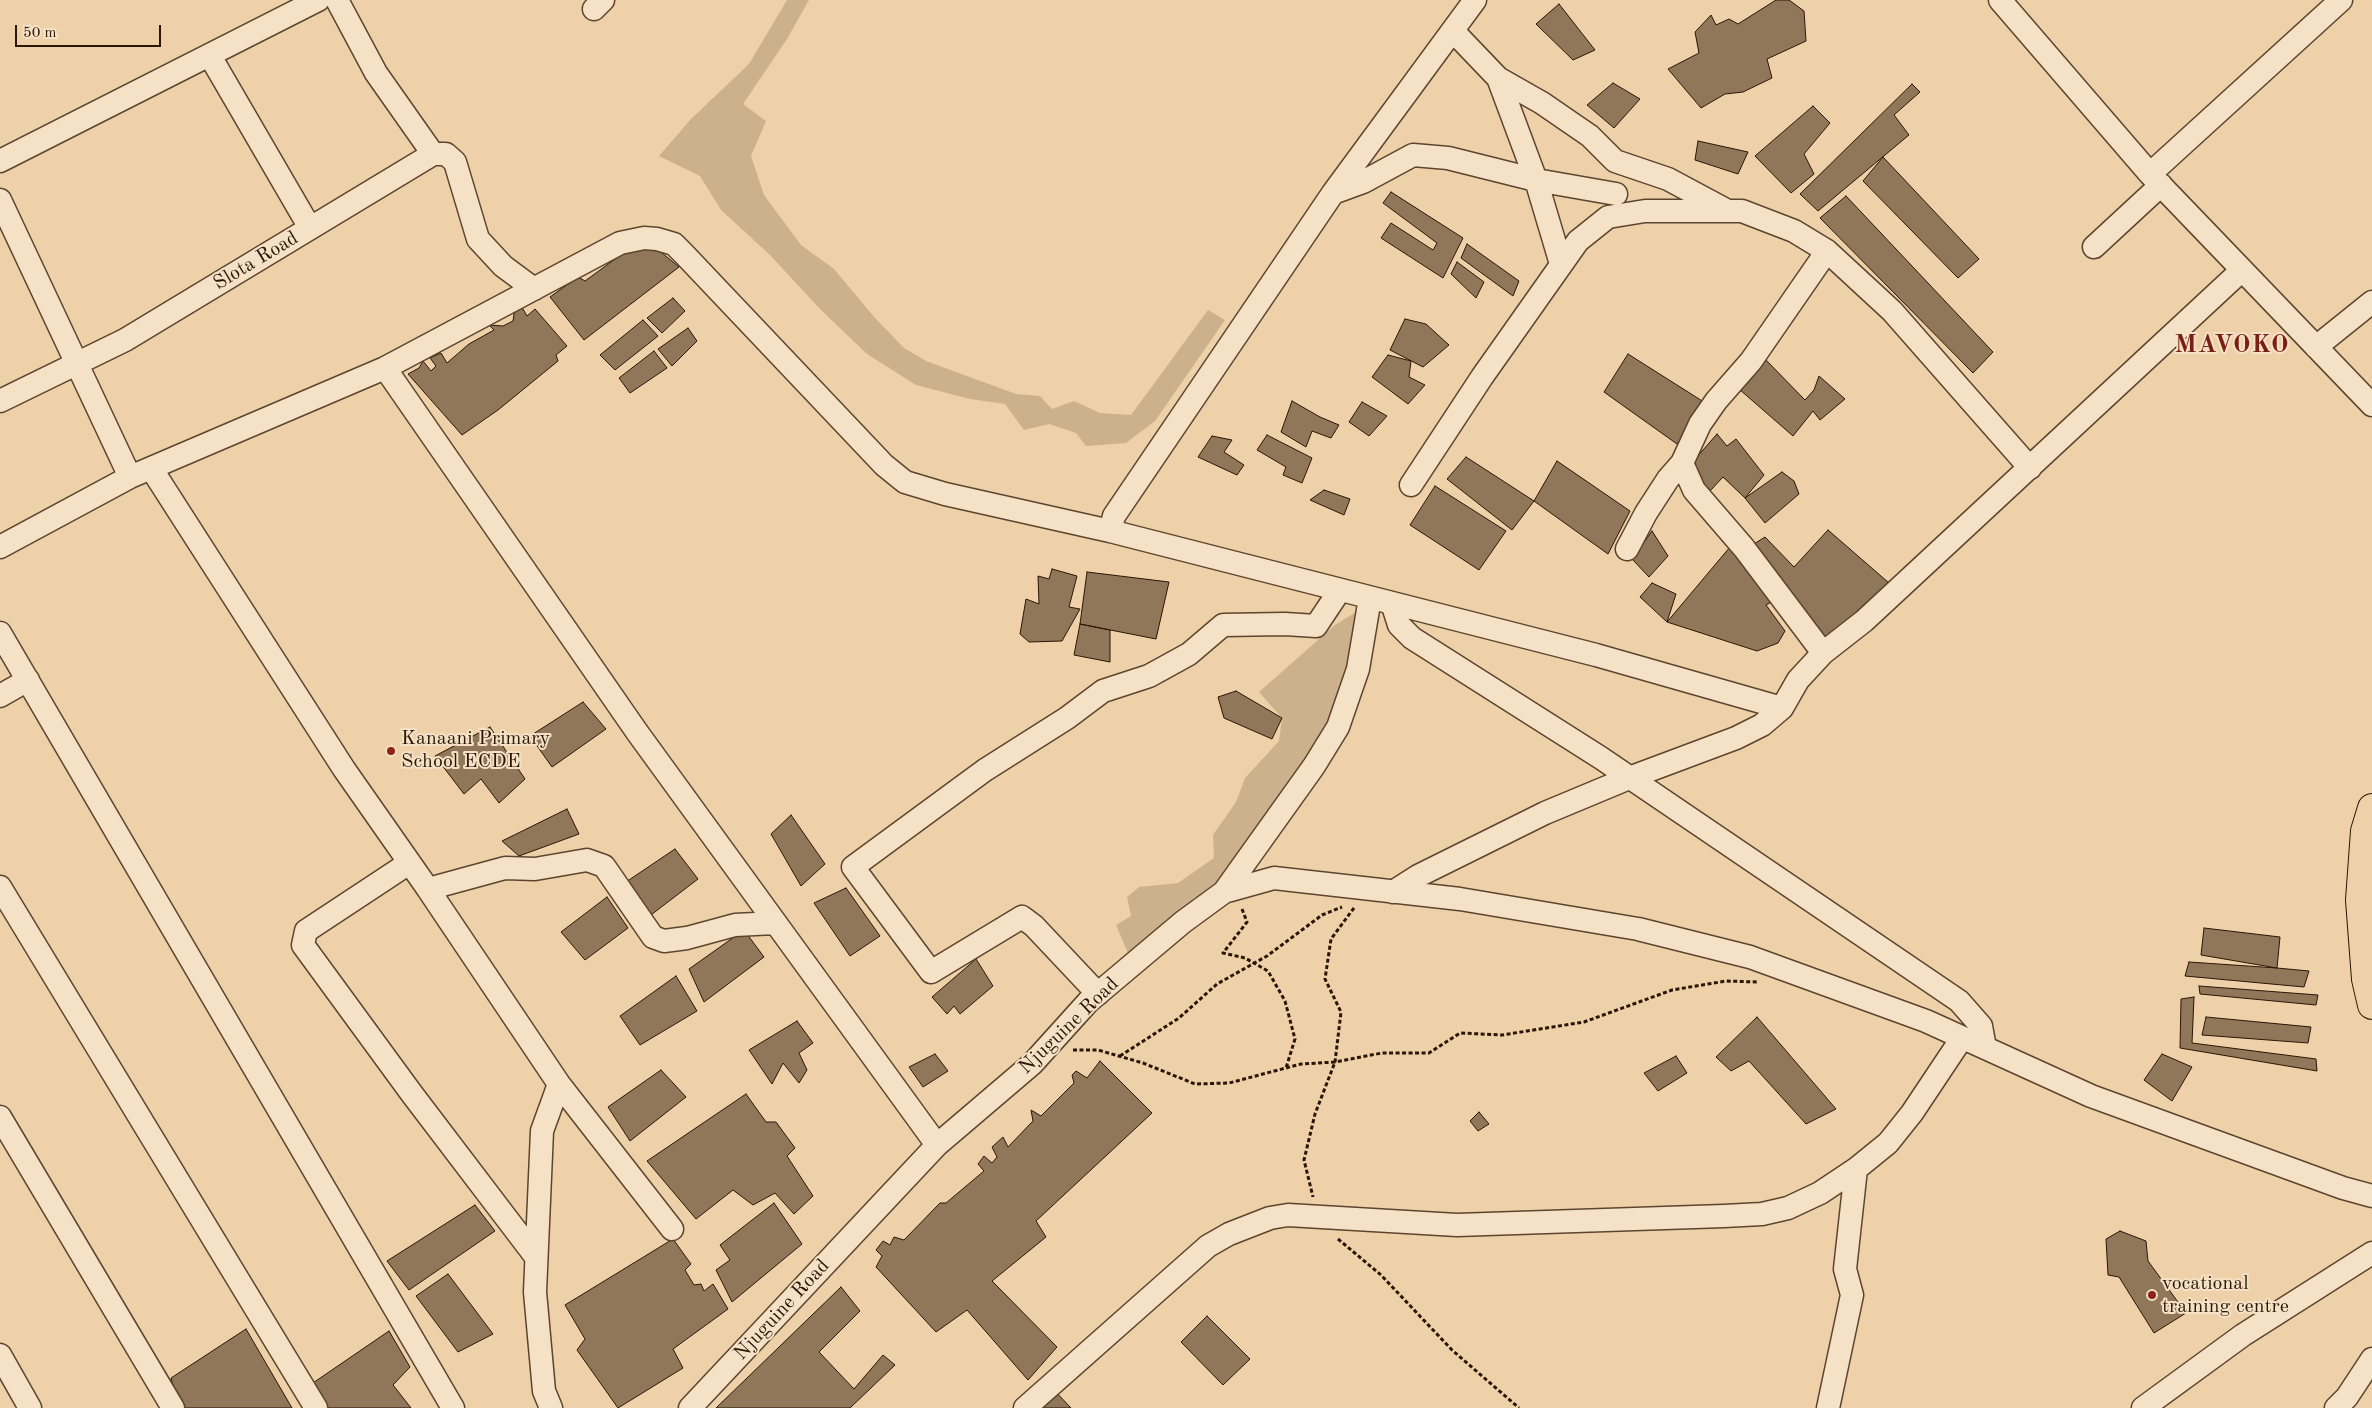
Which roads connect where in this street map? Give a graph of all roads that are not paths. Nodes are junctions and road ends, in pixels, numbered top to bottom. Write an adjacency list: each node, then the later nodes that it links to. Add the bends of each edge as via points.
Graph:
1 (318, 0): 7 (street)
2 (337, 0): 9 (street, via 376,73)
3 (1475, 0): 6 (street)
4 (2341, 0): 13 (street)
5 (2010, 4): 13 (street)
6 (1453, 31): 8 (street); 14 (street)
7 (210, 56): 10 (street); 19 (street)
8 (1498, 78): 11 (street, via 1542,102 1590,136 1615,162); 12 (street)
9 (433, 154): 19 (street, Slota Road); 24 (street, via 446,154 455,162 478,239 503,266)
10 (0, 161)
11 (1625, 165): 15 (street); 17 (street, via 1668,179)
12 (1536, 180): 14 (street, via 1448,158 1413,155 1363,182); 15 (street); 22 (street)
13 (2156, 180): 20 (street); 23 (street)
14 (1333, 193): 36 (street, via 1114,516)
15 (1616, 194): 18 (street)
16 (0, 200): 27 (street)
17 (1728, 211): 18 (street, via 1645,211); 21 (street, via 1742,212 1794,231)
18 (1608, 218): 22 (street, via 1578,241)
19 (310, 228): 27 (street, Slota Road, via 125,340)
20 (2094, 247)
21 (1827, 251): 31 (street, via 1751,361 1700,424); 33 (street, via 1892,312)
22 (1561, 264): 35 (street)
23 (2242, 270): 26 (street); 33 (street)
24 (534, 289): 28 (street); 36 (street, via 620,243 644,238 674,244 884,465 905,482)
25 (2372, 302): 26 (street)
26 (2316, 347): 30 (street)
27 (77, 365): 29 (street, Slota Road); 34 (street)
28 (385, 368): 32 (street); 54 (street, via 637,732)
29 (0, 401)
30 (2372, 405)
31 (1682, 463): 38 (street, via 1646,513); 43 (street, via 1694,490 1744,548)
32 (151, 468): 34 (street); 49 (street, via 344,769)
33 (2030, 468): 43 (street, via 1864,621)
34 (130, 477): 37 (street)
35 (1411, 485)
36 (1110, 531): 39 (street)
37 (0, 547)
38 (1627, 549)
39 (1340, 590): 40 (street); 55 (street, via 1316,626 1223,625 1189,654 1149,676 1103,691 1067,718 984,770 853,867 930,972 1022,917)
40 (1370, 598): 41 (street); 52 (street, Njuguine Road, via 1358,669 1338,727)
41 (1392, 603): 46 (street); 47 (street, via 1399,625 1412,638 1485,682)
42 (0, 634): 44 (street)
43 (1823, 653): 46 (street, via 1798,680)
44 (28, 680): 45 (street); 73 (street)
45 (0, 696)
46 (1782, 708): 47 (street, via 1762,725 1736,738)
47 (1628, 778): 53 (street, via 1472,848); 58 (street, via 1959,1001 1981,1026)
48 (2372, 808): 56 (main road, via 2365,831 2360,900 2366,979)
49 (409, 863): 51 (street); 66 (street, via 306,931 303,945)
50 (0, 887): 72 (street)
51 (428, 888): 54 (street, via 505,868 535,869 588,860 604,866 653,936 664,942 735,925); 59 (street)
52 (1229, 890): 53 (street, via 1274,878 1364,894); 55 (street, Njuguine Road, via 1183,922)
53 (1393, 892): 57 (street, via 1460,899 1638,929 1750,957)
54 (776, 923): 61 (street)
55 (1098, 994): 61 (street, Njuguine Road, via 1032,1064)
56 (2372, 1005)
57 (1962, 1038): 58 (street); 62 (street, via 1888,1143)
58 (1985, 1048): 63 (street, via 2092,1096)
59 (559, 1084): 64 (street); 66 (street, via 542,1131)
60 (0, 1117): 71 (street)
61 (937, 1146): 75 (street, Njuguine Road)
62 (1856, 1169): 76 (street, via 1820,1193 1788,1208 1762,1214 1457,1225 1288,1215 1270,1218 1208,1246); 77 (street, via 1845,1269 1852,1295)
63 (2372, 1196)
64 (672, 1229)
65 (2372, 1254): 78 (street, via 2243,1334)
66 (536, 1257): 74 (street, via 535,1292 544,1392)
67 (0, 1355): 70 (street)
68 (2372, 1360): 69 (street)
69 (2343, 1404)
70 (30, 1408)
71 (173, 1408)
72 (316, 1408)
73 (453, 1408)
74 (551, 1408)
75 (690, 1408)
76 (1025, 1408)
77 (1828, 1408)
78 (2143, 1408)

